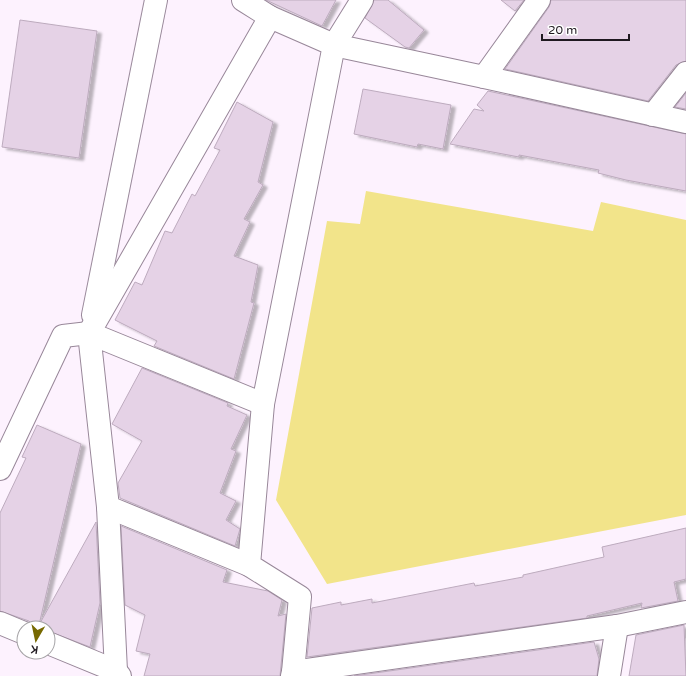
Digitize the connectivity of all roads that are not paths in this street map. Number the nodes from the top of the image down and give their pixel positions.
1 (156, 0) edge
2 (243, 0) edge
3 (362, 0) edge
4 (539, 0) edge
5 (270, 17) junction
6 (334, 45) junction
7 (686, 72) edge
8 (484, 76) junction
9 (653, 115) junction
10 (686, 122) edge
11 (89, 333) junction
12 (263, 404) junction
13 (0, 470) edge
14 (108, 507) junction
15 (248, 565) junction
16 (686, 612) edge
17 (0, 623) edge
18 (617, 626) junction
19 (16, 630) edge
20 (56, 646) edge
21 (118, 673) edge
22 (293, 674) edge
23 (609, 676) edge

1 - 11 street
2 - 5 street
3 - 6 street
4 - 8 street
5 - 6 street
5 - 11 street
6 - 8 street
6 - 12 street
7 - 9 street
8 - 9 street
9 - 10 street
11 - 12 street
11 - 13 street
11 - 14 street
12 - 15 street
14 - 15 street
14 - 21 street
15 - 22 street
16 - 18 street
17 - 19 street
18 - 22 street
18 - 23 street
20 - 21 street

